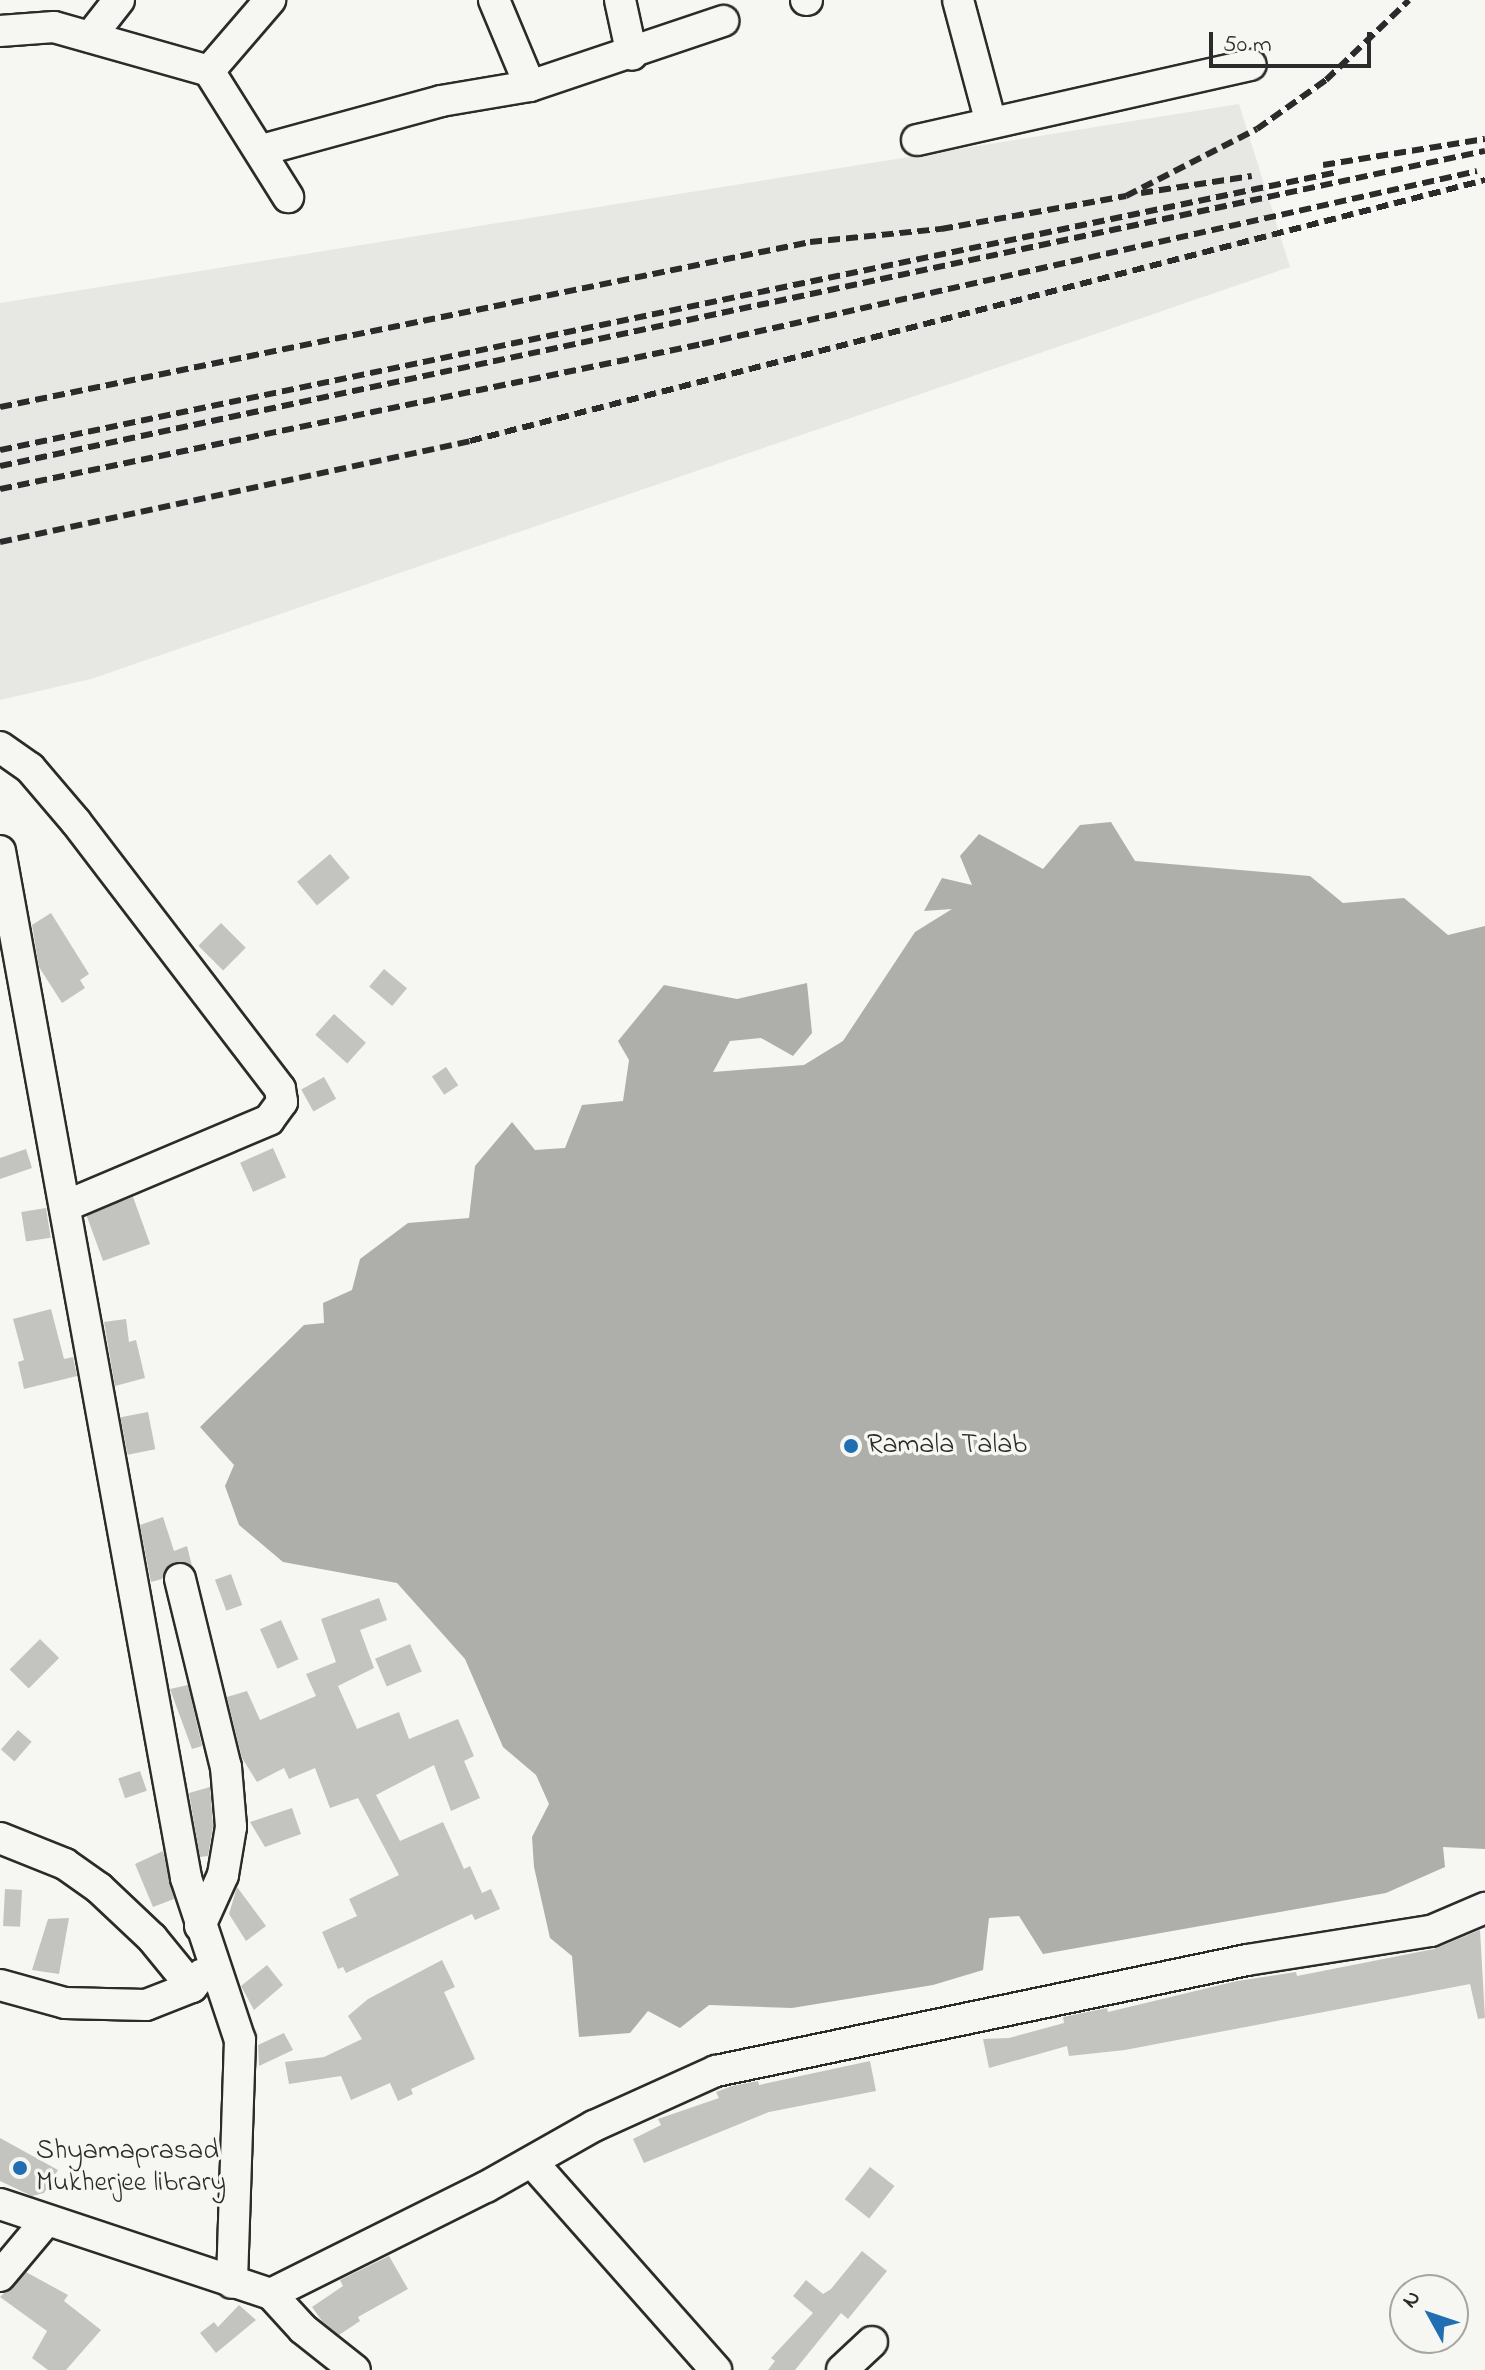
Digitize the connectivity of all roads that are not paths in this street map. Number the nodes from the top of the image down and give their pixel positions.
1 (119, 0) edge
2 (270, 0) edge
3 (494, 0) edge
4 (620, 0) edge
5 (958, 0) edge
6 (723, 21) dead end
7 (0, 31) edge
8 (90, 37) junction
9 (632, 55) junction
10 (1251, 65) dead end
11 (209, 71) junction
12 (530, 86) junction
13 (991, 123) junction
14 (917, 140) dead end
15 (262, 150) junction
16 (288, 197) dead end
17 (0, 747) edge
18 (0, 853) edge
19 (10, 963) edge
20 (65, 1206) junction
21 (180, 1579) dead end
22 (0, 1838) edge
23 (1485, 1908) edge
24 (200, 1926) junction
25 (211, 1962) junction
26 (0, 1985) edge
27 (192, 1987) junction
28 (532, 2162) junction
29 (0, 2204) edge
30 (46, 2221) junction
31 (0, 2276) edge
32 (232, 2283) junction
33 (271, 2294) junction
34 (872, 2342) dead end
35 (355, 2370) edge
36 (716, 2370) edge
37 (842, 2370) edge

1 - 8 street
2 - 11 street
3 - 12 street
4 - 9 street
5 - 13 street
6 - 9 street
7 - 8 street
8 - 11 street
9 - 12 street
10 - 13 street
11 - 15 street
12 - 15 street
13 - 14 street
15 - 16 street
17 - 20 street
18 - 19 street
19 - 20 street
20 - 24 street
21 - 24 street
22 - 27 street
23 - 28 street
24 - 25 street
25 - 27 street
25 - 32 street
26 - 27 street
28 - 33 street
28 - 36 street
29 - 30 street
30 - 31 street
30 - 32 street
32 - 33 street
33 - 35 street
34 - 37 street

